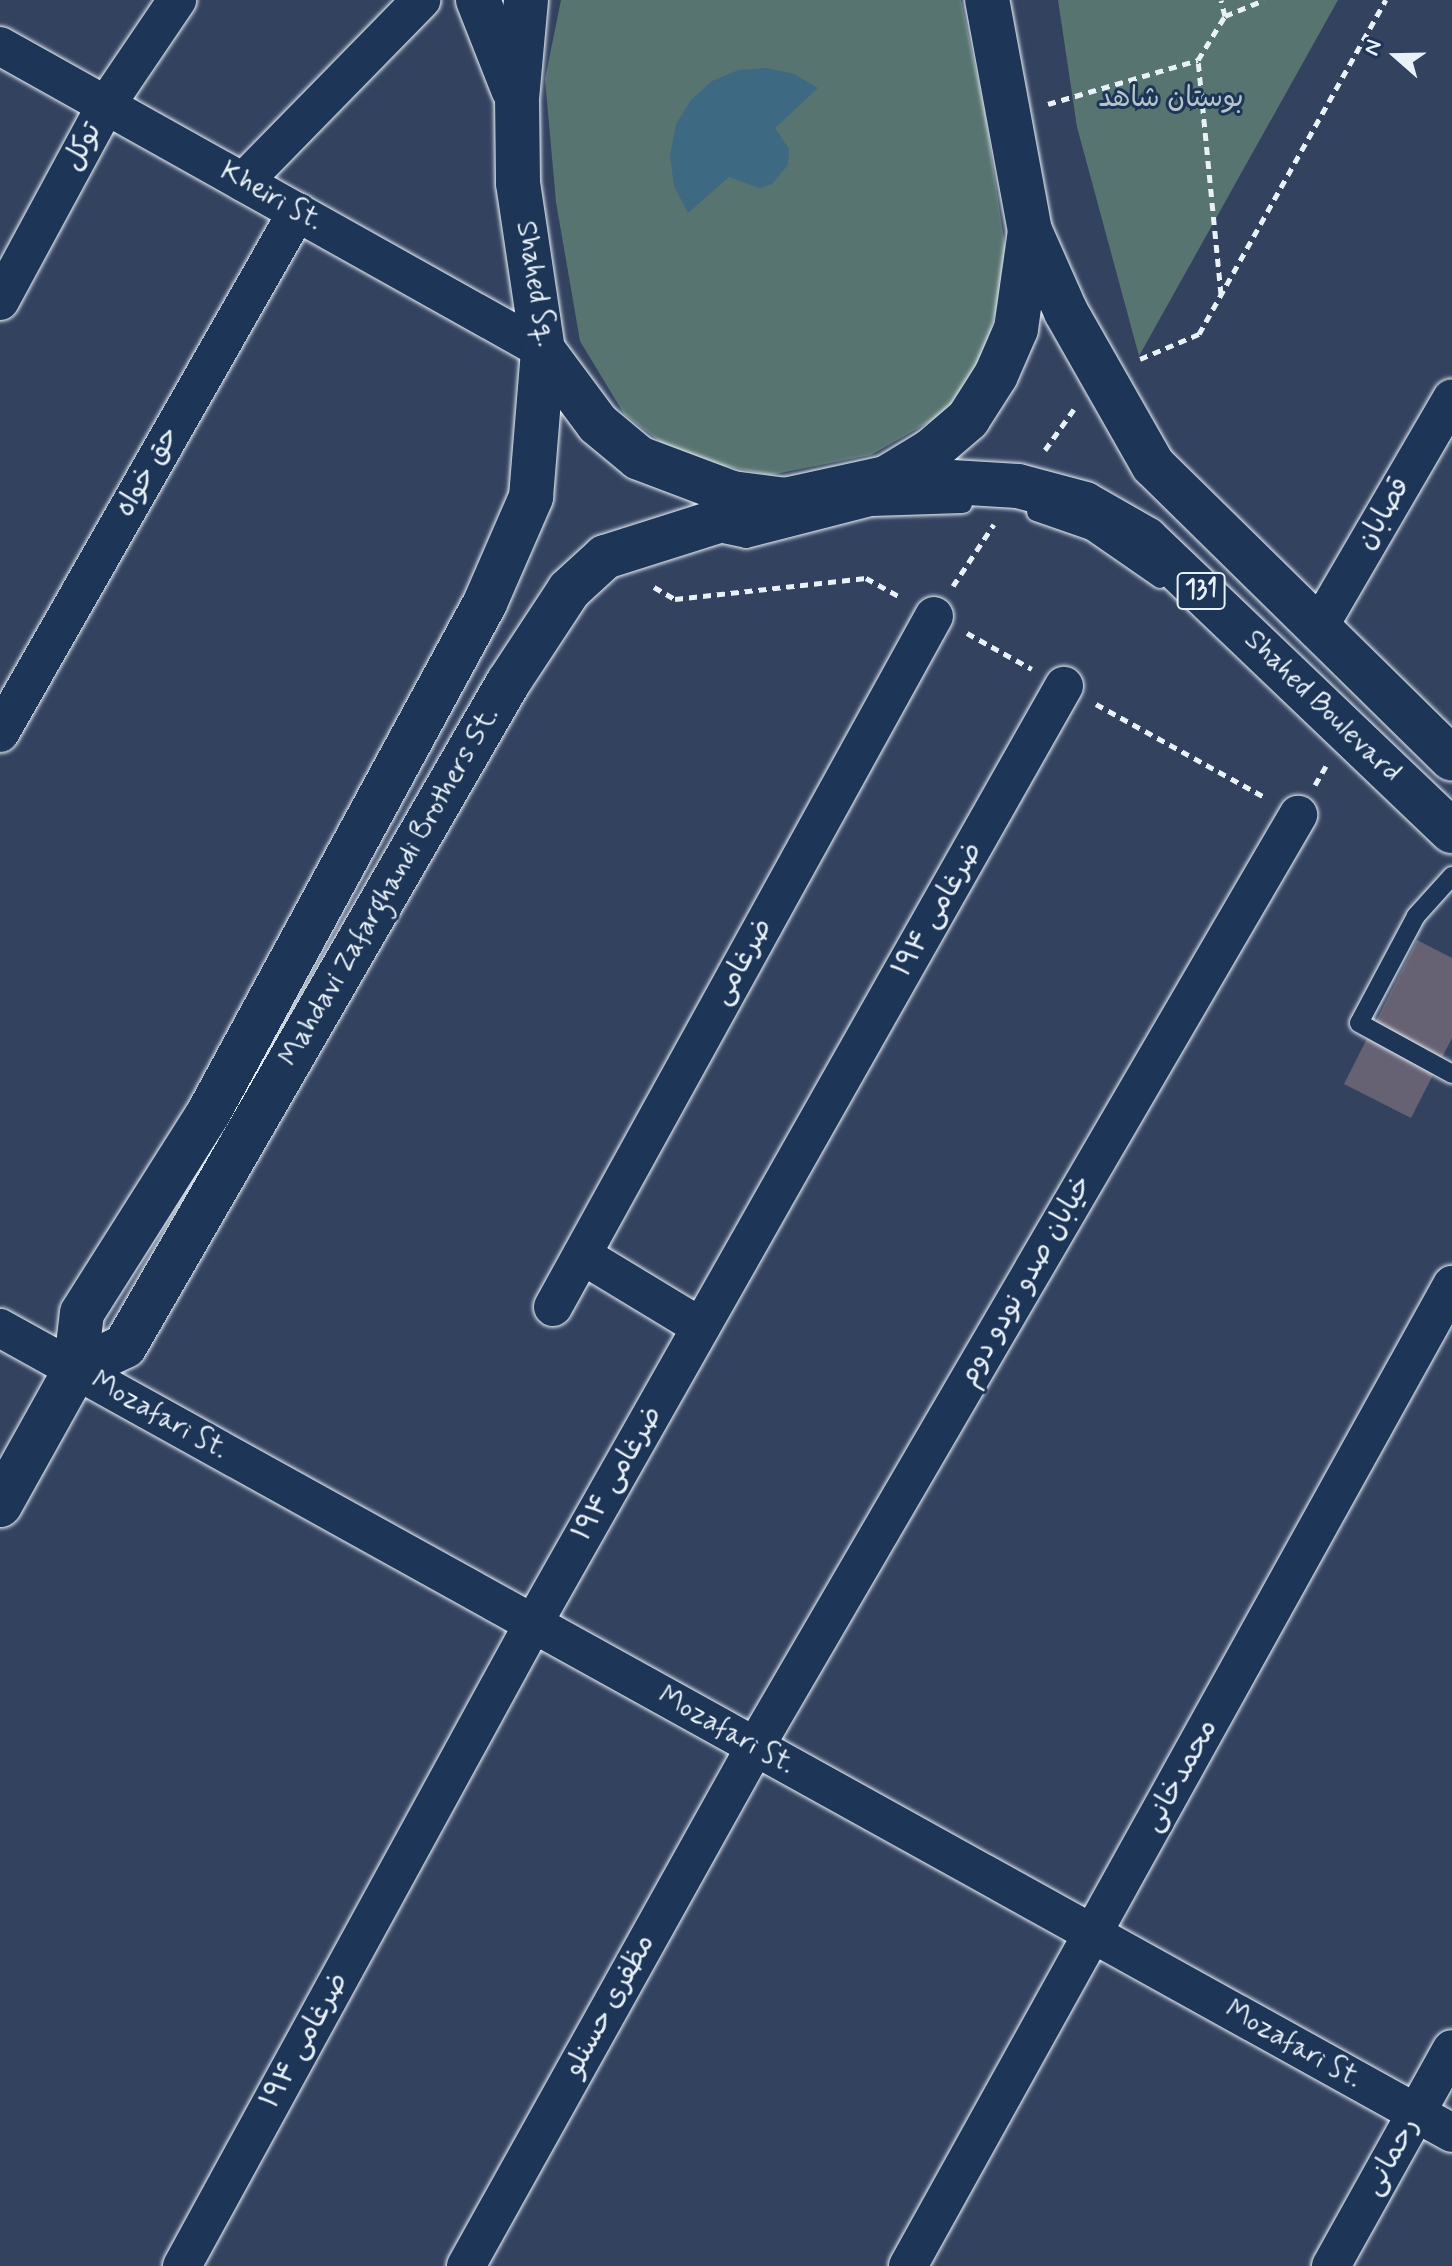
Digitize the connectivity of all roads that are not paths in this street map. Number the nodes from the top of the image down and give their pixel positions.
1 (177, 0) edge
2 (421, 0) edge
3 (478, 0) edge
4 (526, 0) edge
5 (987, 0) edge
6 (0, 46) edge
7 (517, 98) junction
8 (106, 105) junction
9 (243, 182) junction
10 (297, 212) junction
11 (1030, 231) junction
12 (0, 301) edge
13 (543, 350) junction
14 (1452, 398) edge
15 (886, 478) junction
16 (1005, 499) junction
17 (785, 500) junction
18 (692, 526) junction
19 (934, 616) road end
20 (1317, 630) junction
21 (1064, 686) dead end
22 (0, 733) edge
23 (1452, 759) edge
24 (1298, 815) road end
25 (1452, 831) edge
26 (1452, 854) edge
27 (1452, 876) edge
28 (1452, 1074) edge
29 (582, 1255) junction
30 (1452, 1285) edge
31 (553, 1307) dead end
32 (701, 1327) junction
33 (0, 1328) edge
34 (75, 1370) junction
35 (0, 1505) edge
36 (533, 1624) junction
37 (755, 1747) junction
38 (1094, 1935) junction
39 (1452, 2049) edge
40 (1416, 2113) junction
41 (1452, 2133) edge
42 (182, 2266) edge
43 (466, 2266) edge
44 (908, 2266) edge
45 (1331, 2266) edge

1 - 8 street, توکل
2 - 9 street
3 - 7 main road
4 - 7 main road, Shahed Sq.
5 - 11 main road, Shahed Sq.
6 - 8 street, Kheiri St.
7 - 13 main road, Shahed Sq.
8 - 9 street, Kheiri St.
8 - 12 street, توکل
9 - 10 street, Kheiri St.
10 - 13 street, Kheiri St.
10 - 22 street, حق خواه
11 - 15 main road, Shahed Sq.
11 - 20 main road, Shahed Boulevard / 131
13 - 17 main road, Shahed Sq.
13 - 34 main road, Mahdavi Zafarghandi Brothers St.
14 - 20 street, قصابان
15 - 16 main road, Shahed Boulevard / 131
15 - 17 main road, Shahed Sq.
16 - 18 lane
16 - 25 main road, Shahed Boulevard / 131
16 - 26 lane
17 - 18 main road, Mahdavi Zafarghandi Brothers St.
18 - 34 main road, Mahdavi Zafarghandi Brothers St.
19 - 29 street, ضرغامی
20 - 23 main road, Shahed Boulevard / 131
21 - 32 street, ضرغامی ۱۹۴
24 - 37 street, خیابان صدو نودو دوم
27 - 28 lane
29 - 31 street, ضرغامی
29 - 32 street
30 - 38 street, محمدخانی
32 - 36 street, ضرغامی ۱۹۴
33 - 34 street, Mozafari St.
34 - 35 main road, Mahdavi Zafarghandi Brothers St.
34 - 36 street, Mozafari St.
36 - 37 street, Mozafari St.
36 - 42 street, ضرغامی ۱۹۴
37 - 38 street, Mozafari St.
37 - 43 street, مظفری حسنلو
38 - 40 street, Mozafari St.
38 - 44 street, محمدخانی
39 - 40 street, رحمانی
40 - 41 street, Mozafari St.
40 - 45 street, رحمانی

